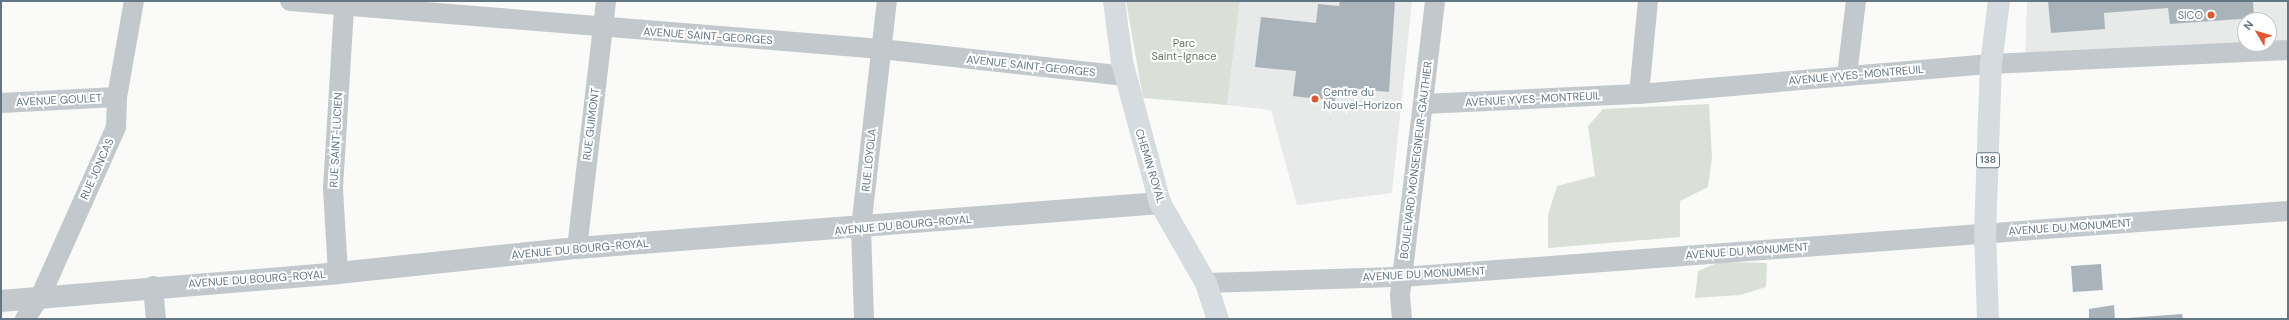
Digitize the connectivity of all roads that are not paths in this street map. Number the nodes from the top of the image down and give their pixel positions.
1 (290, 1) edge
2 (606, 1) edge
3 (887, 1) edge
4 (1114, 1) edge
5 (1435, 1) edge
6 (1648, 1) edge
7 (1856, 1) edge
8 (1999, 1) edge
9 (133, 3) edge
10 (344, 7) junction
11 (603, 28) junction
12 (881, 50) junction
13 (2288, 50) edge
14 (1991, 64) junction
15 (1847, 75) junction
16 (1126, 76) junction
17 (1639, 94) junction
18 (117, 97) junction
19 (1, 103) edge
20 (1424, 104) junction
21 (1160, 203) junction
22 (2288, 210) edge
23 (861, 228) junction
24 (1985, 234) junction
25 (577, 248) junction
26 (338, 273) junction
27 (1402, 277) junction
28 (1206, 283) junction
29 (153, 286) junction
30 (41, 295) junction
31 (1, 301) edge
32 (25, 319) edge
33 (156, 319) edge
34 (864, 319) edge
35 (1218, 319) edge
36 (1402, 319) edge
37 (1988, 319) edge

1 - 10 street, AVENUE SAINT-GEORGES
2 - 11 street, RUE GUIMONT
3 - 12 street, RUE LOYOLA
4 - 16 main road, CHEMIN ROYAL
5 - 20 street, BOULEVARD MONSEIGNEUR-GAUTHIER
6 - 17 street
7 - 15 street
8 - 14 main road, 138
9 - 18 street, RUE JONCAS
10 - 11 street, AVENUE SAINT-GEORGES
10 - 26 street, RUE SAINT-LUCIEN
11 - 12 street, AVENUE SAINT-GEORGES
11 - 25 street, RUE GUIMONT
12 - 16 street, AVENUE SAINT-GEORGES
12 - 23 street, RUE LOYOLA
13 - 14 street, AVENUE YVES-MONTREUIL
14 - 15 street, AVENUE YVES-MONTREUIL
14 - 24 main road, 138
15 - 17 street, AVENUE YVES-MONTREUIL
16 - 21 main road, CHEMIN ROYAL
17 - 20 street, AVENUE YVES-MONTREUIL
18 - 19 street, AVENUE GOULET
18 - 30 street, RUE JONCAS
20 - 27 street, BOULEVARD MONSEIGNEUR-GAUTHIER
21 - 23 street, AVENUE DU BOURG-ROYAL
21 - 28 main road, CHEMIN ROYAL
22 - 24 street, AVENUE DU MONUMENT
23 - 25 street, AVENUE DU BOURG-ROYAL
23 - 34 street, RUE LOYOLA
24 - 27 street, AVENUE DU MONUMENT
24 - 37 main road, 138
25 - 26 street, AVENUE DU BOURG-ROYAL
26 - 29 street, AVENUE DU BOURG-ROYAL
27 - 28 street, AVENUE DU MONUMENT
27 - 36 street, BOULEVARD MONSEIGNEUR-GAUTHIER
28 - 35 main road, CHEMIN ROYAL
29 - 30 street, AVENUE DU BOURG-ROYAL
29 - 33 street
30 - 31 street, AVENUE DU BOURG-ROYAL
30 - 32 street, RUE JONCAS

